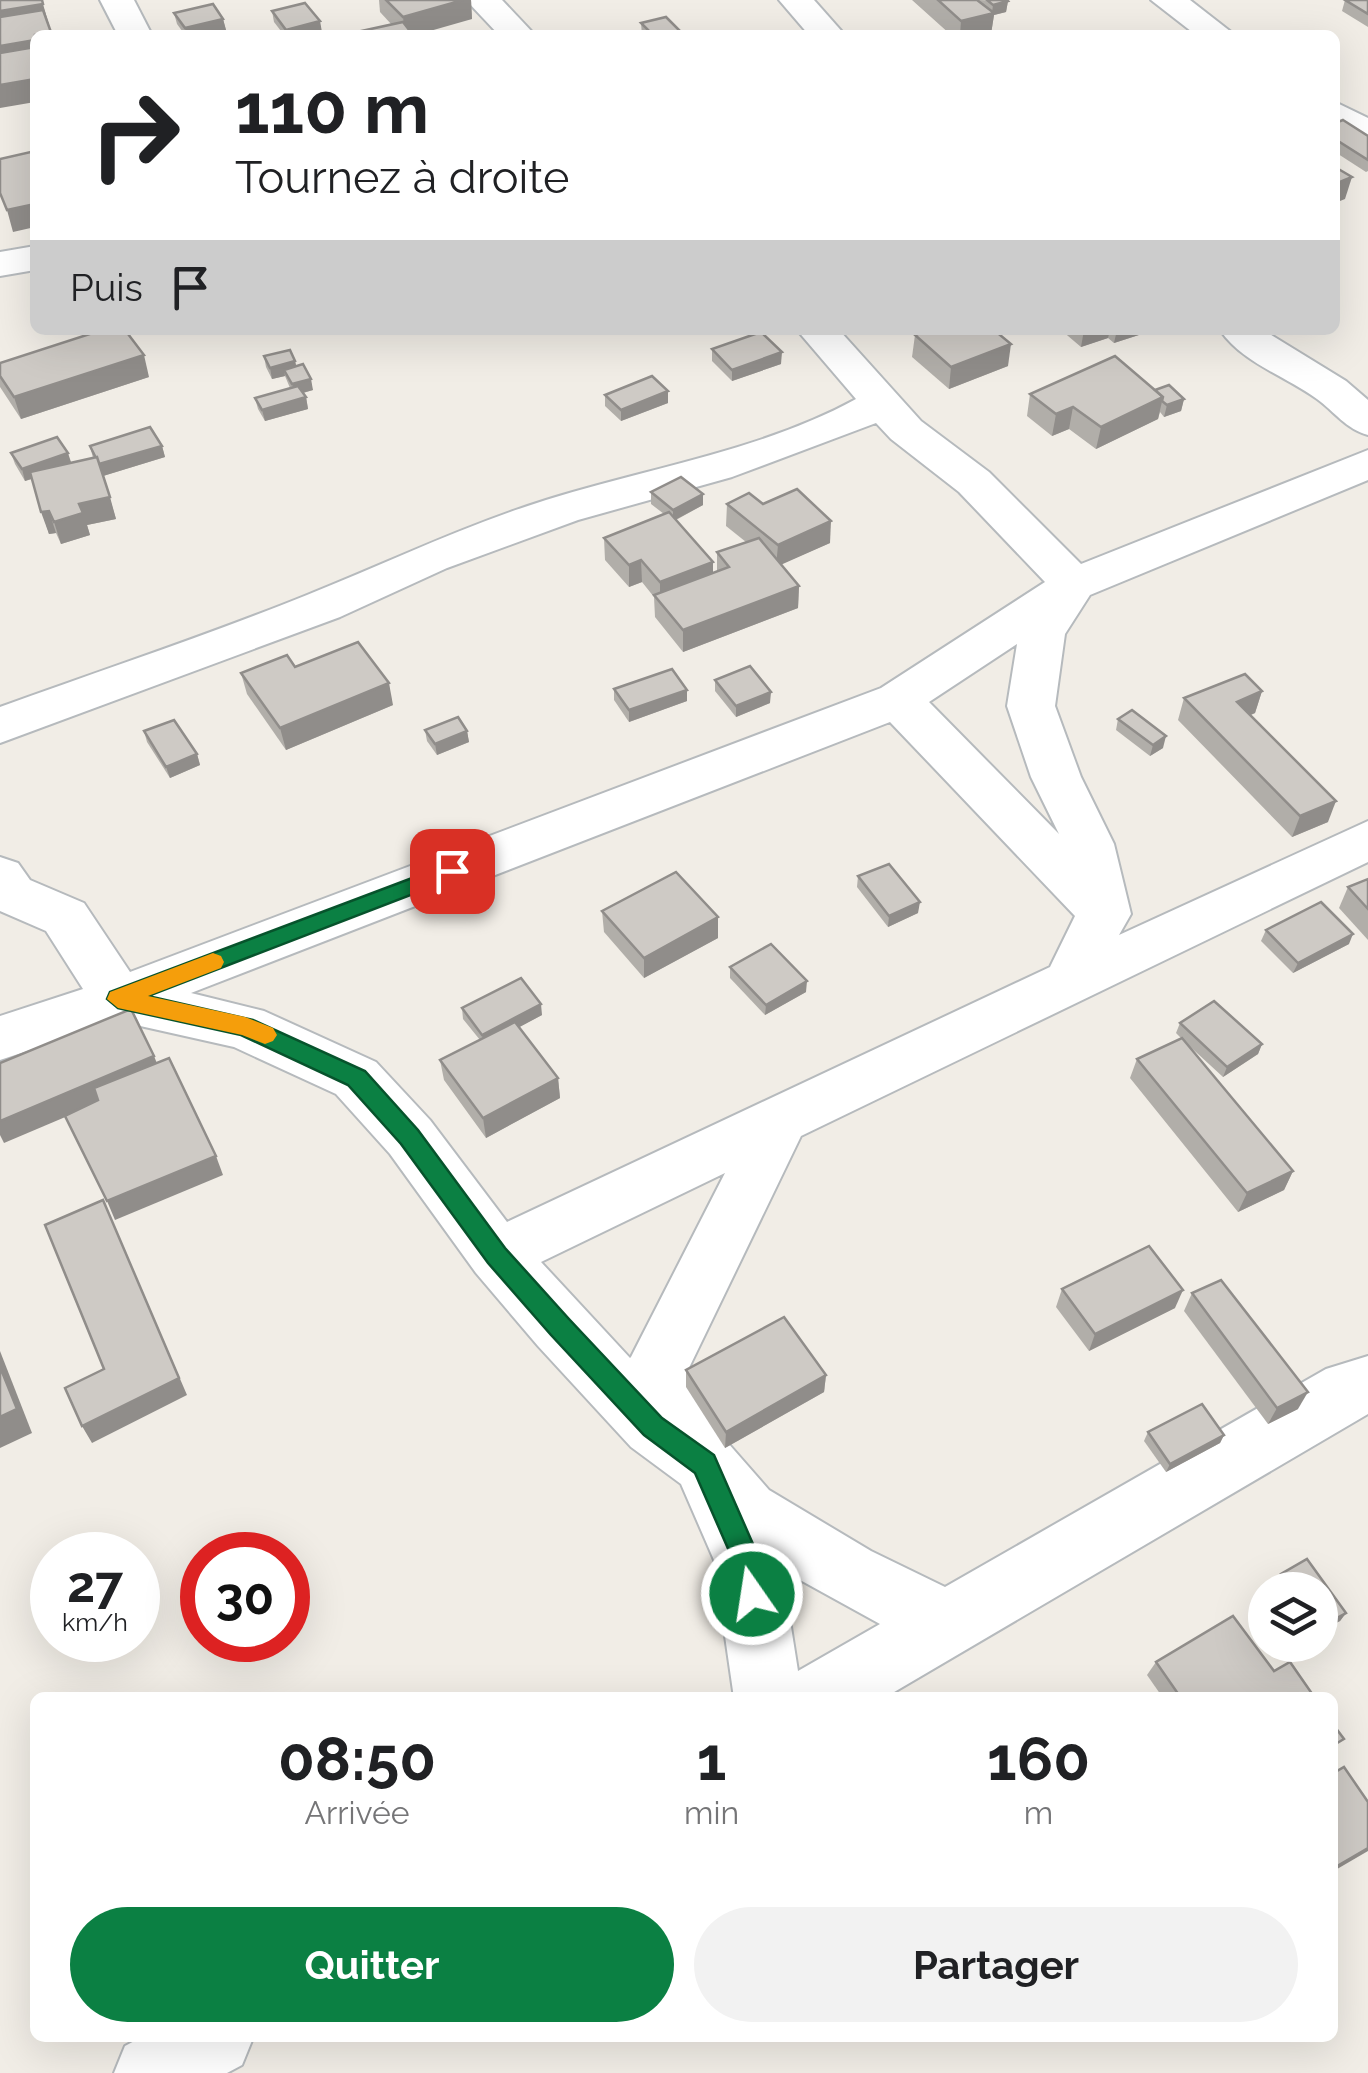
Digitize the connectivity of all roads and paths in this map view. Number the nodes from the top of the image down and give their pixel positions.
1 (117, 0) edge
2 (483, 0) edge
3 (796, 0) edge
4 (1168, 0) edge
5 (132, 30) edge
6 (513, 30) edge
7 (823, 30) edge
8 (1211, 30) edge
9 (1340, 116) edge
10 (1368, 134) edge
11 (30, 259) edge
12 (0, 264) edge
13 (822, 335) edge
14 (1245, 335) edge
15 (882, 402) junction
16 (1368, 422) edge
17 (1368, 464) edge
18 (1074, 584) junction
19 (898, 700) junction
20 (0, 726) edge
21 (1368, 840) edge
22 (0, 877) edge
23 (1120, 931) junction
24 (118, 999) junction
25 (0, 1038) edge
26 (781, 1120) junction
27 (496, 1255) junction
28 (1368, 1385) edge
29 (704, 1464) junction
30 (947, 1623) junction
31 (767, 1692) edge
32 (828, 1692) edge
33 (208, 2042) edge
34 (152, 2073) edge

1 - 5 street
2 - 6 street
3 - 7 street
4 - 8 street
9 - 10 street
11 - 12 street
13 - 15 street
14 - 16 street
15 - 18 street
15 - 20 street
17 - 18 street
18 - 19 street
18 - 23 street
19 - 23 street
19 - 24 street
21 - 23 street
22 - 24 street
23 - 26 street
24 - 25 street
24 - 27 street
26 - 27 street
26 - 29 street
27 - 29 street
28 - 30 street
29 - 30 street
29 - 31 street
30 - 32 street
33 - 34 street

